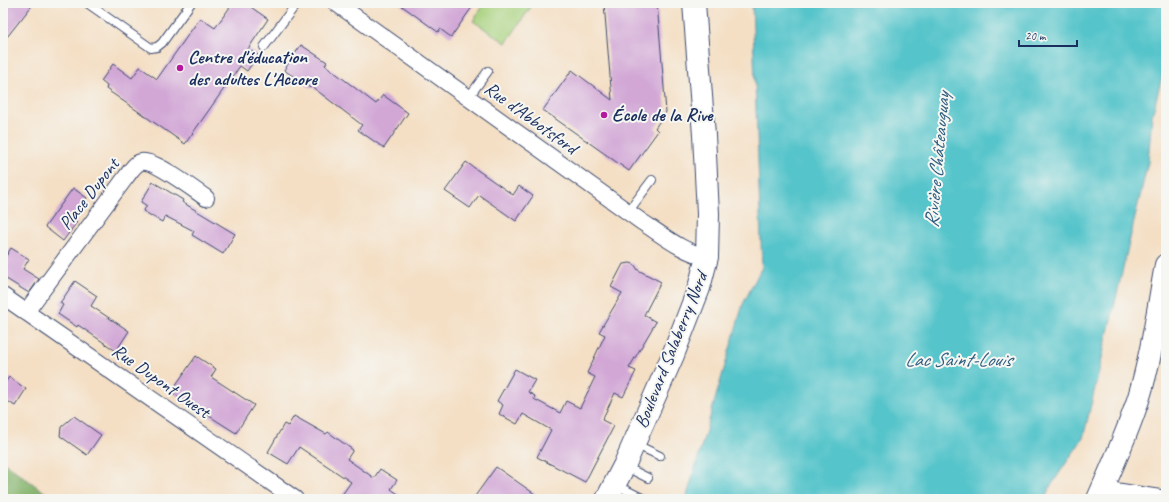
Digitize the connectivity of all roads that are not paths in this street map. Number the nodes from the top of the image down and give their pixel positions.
1 (87, 3) edge
2 (191, 3) edge
3 (297, 3) edge
4 (336, 3) edge
5 (694, 3) edge
6 (264, 47) dead end
7 (488, 71) dead end
8 (468, 98) junction
9 (652, 180) dead end
10 (206, 198) dead end
11 (628, 212) junction
12 (707, 257) junction
13 (1166, 265) edge
14 (3, 296) edge
15 (26, 312) junction
16 (634, 444) junction
17 (660, 456) dead end
18 (648, 478) dead end
19 (615, 483) edge
20 (1101, 493) edge
21 (1139, 497) edge
22 (295, 499) edge
23 (644, 499) edge
24 (1166, 499) edge

1 - 2 lane
3 - 6 lane
4 - 8 street, Rue d'Abbotsford
5 - 12 street, Boulevard Salaberry Nord
7 - 8 lane
8 - 11 street, Rue d'Abbotsford
9 - 11 lane
10 - 15 street, Place Dupont
11 - 12 street, Rue d'Abbotsford
12 - 16 street, Boulevard Salaberry Nord
13 - 20 street
14 - 15 street, Rue Dupont Ouest
15 - 22 street, Rue Dupont Ouest
16 - 17 lane
16 - 19 street, Boulevard Salaberry Nord
18 - 19 lane
19 - 23 lane
20 - 21 street
21 - 24 street

